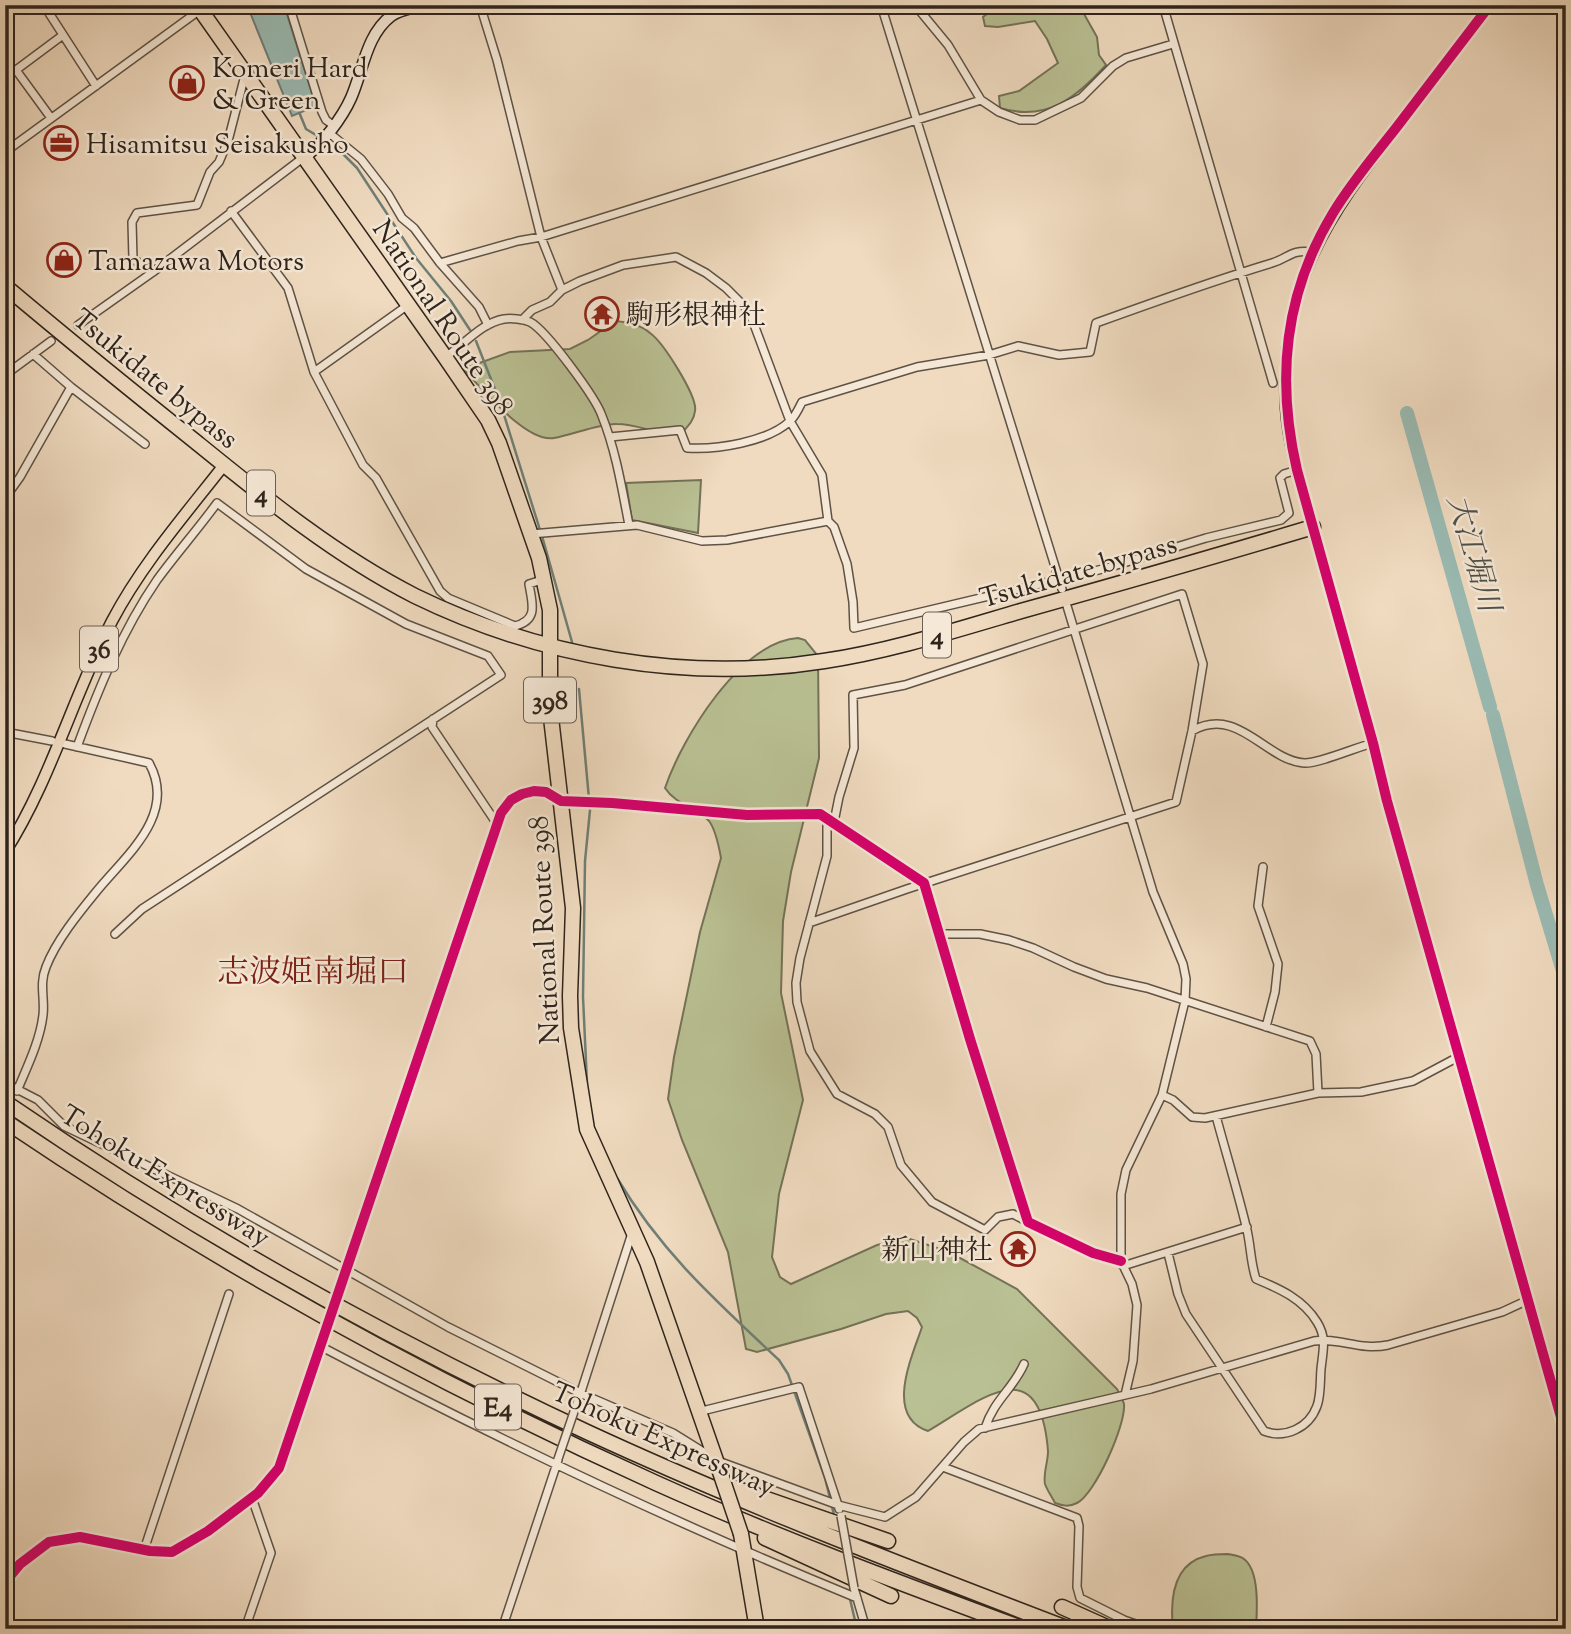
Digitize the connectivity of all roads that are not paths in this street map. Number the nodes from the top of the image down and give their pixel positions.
1 (289, 5) edge
2 (422, 5) edge
3 (480, 5) edge
4 (881, 5) edge
5 (915, 5) edge
6 (1163, 5) edge
7 (1490, 5) edge
8 (199, 8) edge
9 (48, 13) dead end
10 (63, 35) junction
11 (1173, 44) junction
12 (245, 74) junction
13 (96, 86) junction
14 (981, 100) junction
15 (51, 118) junction
16 (917, 121) junction
17 (329, 131) junction
18 (5, 152) edge
19 (304, 157) junction
20 (231, 211) junction
21 (541, 236) junction
22 (1312, 252) junction
23 (440, 263) junction
24 (153, 272) junction
25 (1242, 272) junction
26 (5, 286) edge
27 (562, 290) junction
28 (408, 305) junction
29 (522, 320) junction
30 (78, 325) dead end
31 (488, 326) junction
32 (51, 341) dead end
33 (33, 354) junction
34 (989, 355) junction
35 (445, 357) junction
36 (314, 372) junction
37 (5, 375) edge
38 (1273, 383) dead end
39 (71, 387) junction
40 (790, 421) junction
41 (610, 437) junction
42 (145, 444) dead end
43 (224, 465) junction
44 (1297, 470) junction
45 (5, 498) edge
46 (828, 520) junction
47 (629, 525) junction
48 (1313, 527) junction
49 (535, 533) junction
50 (1058, 578) junction
51 (545, 579) junction
52 (1062, 589) dead end
53 (1067, 607) dead end
54 (1074, 629) junction
55 (550, 646) junction
56 (433, 719) junction
57 (1192, 731) junction
58 (5, 732) edge
59 (52, 741) dead end
60 (1373, 743) junction
61 (65, 744) dead end
62 (77, 747) junction
63 (561, 801) junction
64 (1131, 816) junction
65 (831, 820) junction
66 (497, 824) junction
67 (5, 852) edge
68 (1263, 867) dead end
69 (924, 883) junction
70 (809, 923) junction
71 (938, 933) junction
72 (115, 934) dead end
73 (1185, 1001) junction
74 (1266, 1027) junction
75 (1460, 1056) junction
76 (5, 1083) edge
77 (17, 1091) junction
78 (1318, 1093) junction
79 (27, 1095) junction
80 (1162, 1095) junction
81 (13, 1102) edge
82 (1216, 1116) junction
83 (5, 1121) edge
84 (1028, 1223) junction
85 (1247, 1227) junction
86 (632, 1233) junction
87 (1167, 1253) junction
88 (1122, 1264) junction
89 (345, 1272) junction
90 (229, 1294) dead end
91 (1528, 1300) junction
92 (1325, 1339) junction
93 (321, 1343) junction
94 (1024, 1364) dead end
95 (1223, 1369) junction
96 (1125, 1395) junction
97 (579, 1397) junction
98 (698, 1412) junction
99 (985, 1428) junction
100 (1566, 1435) edge
101 (645, 1458) junction
102 (558, 1461) junction
103 (719, 1465) junction
104 (943, 1467) junction
105 (657, 1483) junction
106 (251, 1498) junction
107 (836, 1505) junction
108 (888, 1541) dead end
109 (145, 1550) junction
110 (745, 1550) junction
111 (5, 1582) edge
112 (891, 1597) dead end
113 (858, 1598) junction
114 (1062, 1607) dead end
115 (246, 1629) edge
116 (502, 1629) edge
117 (757, 1629) edge
118 (866, 1629) edge
119 (1024, 1629) edge
120 (1069, 1629) edge
121 (1111, 1629) edge
122 (1150, 1629) edge

1 - 17 street
2 - 17 street
3 - 21 street
4 - 16 street
5 - 14 street
6 - 11 street
7 - 22 street
8 - 12 highway, National Route 398 / 398
8 - 13 street
9 - 10 street
10 - 13 street
10 - 15 street
11 - 14 street
11 - 25 street
12 - 19 highway, National Route 398 / 398
12 - 24 street
13 - 15 street
14 - 16 street
15 - 18 street
16 - 21 street
16 - 34 street
17 - 19 street
17 - 23 street
19 - 20 street
19 - 28 highway, National Route 398 / 398
20 - 24 street
20 - 36 street
21 - 23 street
21 - 27 street
22 - 25 street
22 - 44 street
23 - 31 street
24 - 30 street
25 - 34 street
25 - 38 street
26 - 43 highway, Tsukidate bypass / 4
27 - 29 street
27 - 40 street
28 - 35 highway, National Route 398 / 398
28 - 36 street
29 - 31 street
29 - 41 street
31 - 35 street
32 - 33 street
33 - 37 street
33 - 39 street
34 - 40 street
34 - 50 street
35 - 49 highway, National Route 398 / 398
36 - 51 street
39 - 42 street
39 - 45 street
40 - 41 street
40 - 46 street
41 - 47 street
43 - 55 highway, Tsukidate bypass / 4
43 - 67 main road, 36
44 - 48 street
44 - 50 street
46 - 47 street
46 - 50 street
47 - 49 street
48 - 55 highway, Tsukidate bypass / 4
48 - 60 street
49 - 51 highway, National Route 398 / 398
50 - 52 street
51 - 55 highway, National Route 398 / 398
53 - 54 street
54 - 57 street
54 - 64 street
54 - 65 street
55 - 63 highway, National Route 398 / 398
56 - 62 street
56 - 66 street
56 - 72 street
57 - 60 street
57 - 64 street
58 - 59 street
60 - 75 street
61 - 62 street
62 - 77 street
63 - 65 street
63 - 66 street
63 - 86 highway, National Route 398 / 398
64 - 69 street
64 - 73 street
65 - 69 street
65 - 70 street
66 - 89 street
68 - 74 street
69 - 70 street
69 - 71 street
70 - 84 street
71 - 73 street
71 - 84 street
73 - 74 street
73 - 80 street
74 - 78 street
75 - 78 street
75 - 91 street
76 - 77 street
77 - 79 street
78 - 82 street
79 - 81 street
79 - 89 street
80 - 82 street
80 - 88 street
81 - 101 highway, Tohoku Expressway / E4
82 - 85 street
83 - 105 highway, Tohoku Expressway / E4
84 - 88 street
85 - 87 street
85 - 92 street
86 - 97 street
86 - 98 highway, National Route 398 / 398
87 - 88 street
87 - 95 street
88 - 96 street
89 - 93 street, bridge
89 - 97 street
90 - 109 street
91 - 92 street
91 - 100 street
92 - 95 street
92 - 95 street
93 - 102 street
93 - 106 street
94 - 99 street
95 - 96 street
96 - 99 street
97 - 102 street, bridge
97 - 103 street
98 - 103 highway, National Route 398 / 398
98 - 107 street
99 - 104 street
101 - 108 highway
101 - 120 highway, Tohoku Expressway / E4
102 - 110 street
102 - 116 street
103 - 107 street
103 - 110 highway, National Route 398 / 398, bridge
104 - 107 street
104 - 122 street
105 - 112 highway
105 - 119 highway, Tohoku Expressway / E4
106 - 109 street
106 - 115 street
107 - 113 street, bridge
109 - 111 street
110 - 113 street
110 - 117 highway, National Route 398 / 398
113 - 118 street
114 - 121 highway

